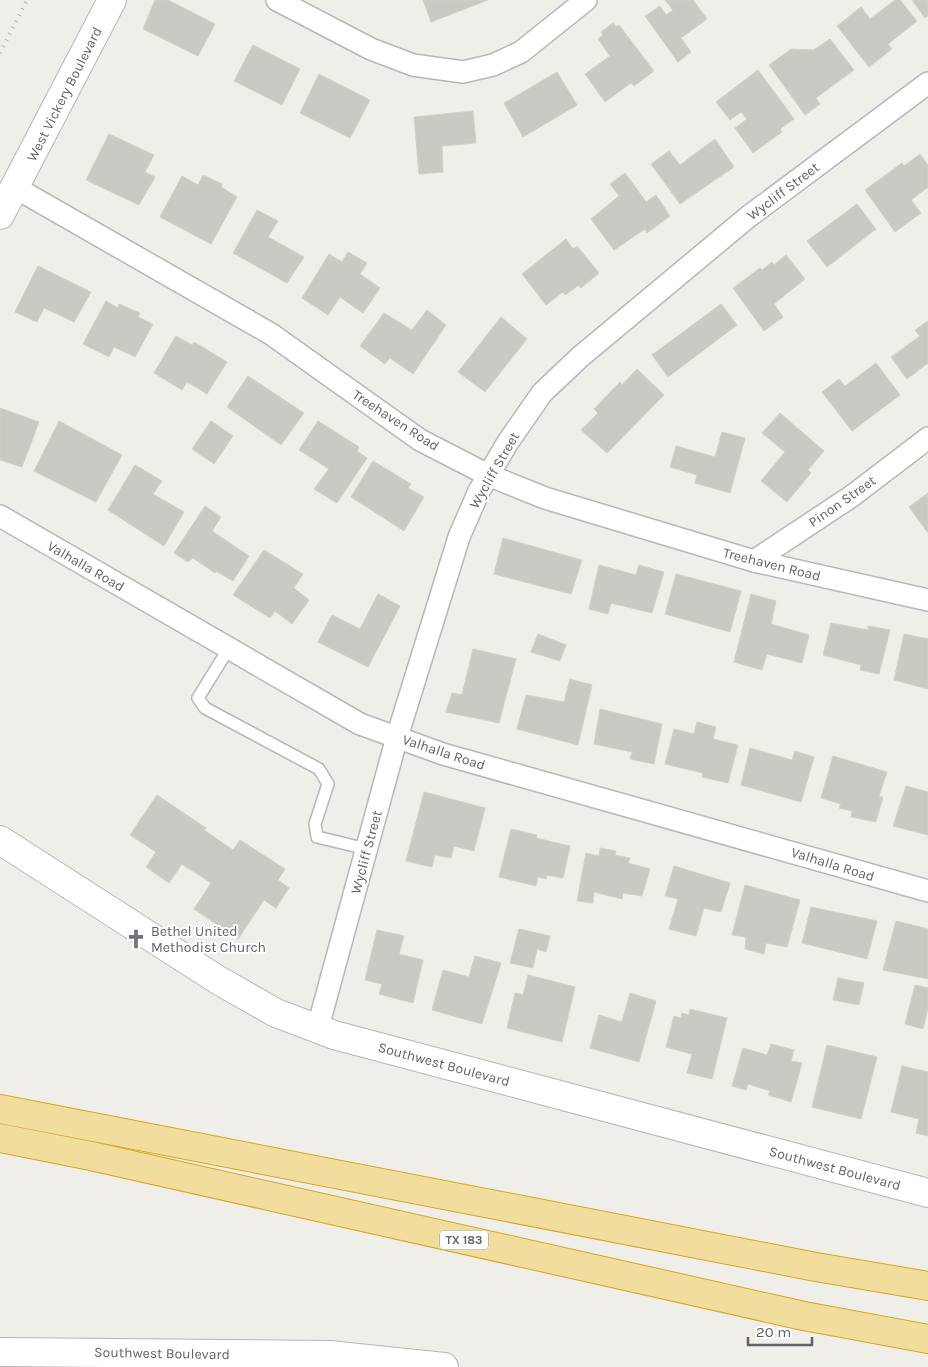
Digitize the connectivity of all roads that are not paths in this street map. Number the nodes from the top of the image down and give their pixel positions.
1 (112, 0) edge
2 (277, 0) edge
3 (586, 0) edge
4 (306, 7) edge
5 (928, 83) edge
6 (16, 188) junction
7 (0, 215) edge
8 (0, 225) edge
9 (928, 438) edge
10 (488, 475) junction
11 (0, 516) edge
12 (754, 561) junction
13 (928, 600) edge
14 (229, 648) junction
15 (398, 738) junction
16 (0, 840) edge
17 (366, 850) junction
18 (928, 891) edge
19 (318, 1028) junction
20 (0, 1109) edge
21 (0, 1138) edge
22 (928, 1193) edge
23 (928, 1286) edge
24 (928, 1339) edge
25 (0, 1352) edge
26 (444, 1367) edge

1 - 6 main road, West Vickery Boulevard
2 - 4 street
3 - 4 street
5 - 10 street, Wycliff Street
6 - 7 main road, West Vickery Boulevard
6 - 8 main road, West Vickery Boulevard
6 - 10 street, Treehaven Road
9 - 12 street, Pinon Street
10 - 12 street, Treehaven Road
10 - 15 street, Wycliff Street
11 - 14 street, Valhalla Road
12 - 13 street, Treehaven Road
14 - 15 street, Valhalla Road
14 - 17 lane
15 - 17 street, Wycliff Street
15 - 18 street, Valhalla Road
16 - 19 main road, Southwest Boulevard
17 - 19 street, Wycliff Street
19 - 22 main road, Southwest Boulevard
20 - 23 highway
21 - 24 highway, TX 183
25 - 26 main road, Southwest Boulevard

